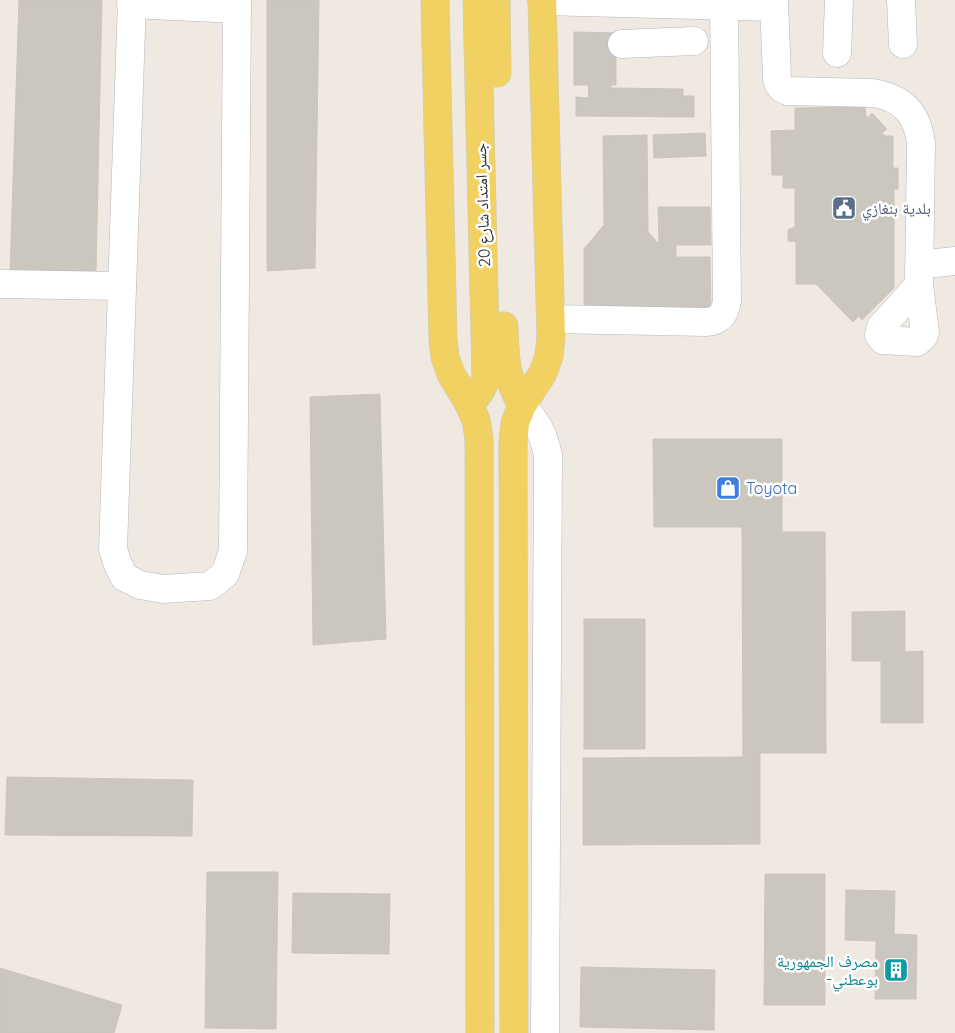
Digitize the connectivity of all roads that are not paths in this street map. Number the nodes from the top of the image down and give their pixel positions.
1 (435, 0) edge
2 (477, 0) edge
3 (496, 0) edge
4 (839, 0) edge
5 (901, 0) edge
6 (542, 1) edge
7 (132, 2) edge
8 (613, 2) edge
9 (724, 3) edge
10 (237, 4) edge
11 (648, 4) junction
12 (774, 4) edge
13 (694, 41) dead end
14 (649, 43) junction
15 (622, 44) dead end
16 (903, 44) dead end
17 (487, 53) junction
18 (837, 53) dead end
19 (955, 261) edge
20 (0, 284) edge
21 (122, 286) junction
22 (550, 319) junction
23 (469, 404) junction
24 (522, 405) junction
25 (480, 791) junction
26 (514, 793) junction
27 (480, 1033) edge
28 (514, 1033) edge
29 (545, 1033) edge

1 - 23 main road
2 - 17 main road, جسر امتداد شارع 20
3 - 17 main road, جسر امتداد شارع 20
4 - 18 lane
5 - 16 lane
6 - 8 lane
6 - 22 main road
7 - 10 lane
7 - 21 lane
8 - 11 lane
9 - 11 lane
9 - 12 lane
9 - 22 lane
10 - 21 lane
11 - 14 lane
12 - 19 lane
13 - 14 lane
14 - 15 lane
17 - 23 main road, جسر امتداد شارع 20
17 - 24 main road, جسر امتداد شارع 20
20 - 21 lane
22 - 24 main road
23 - 25 main road
24 - 26 main road
24 - 29 lane
25 - 26 main road
25 - 27 main road
26 - 28 main road

